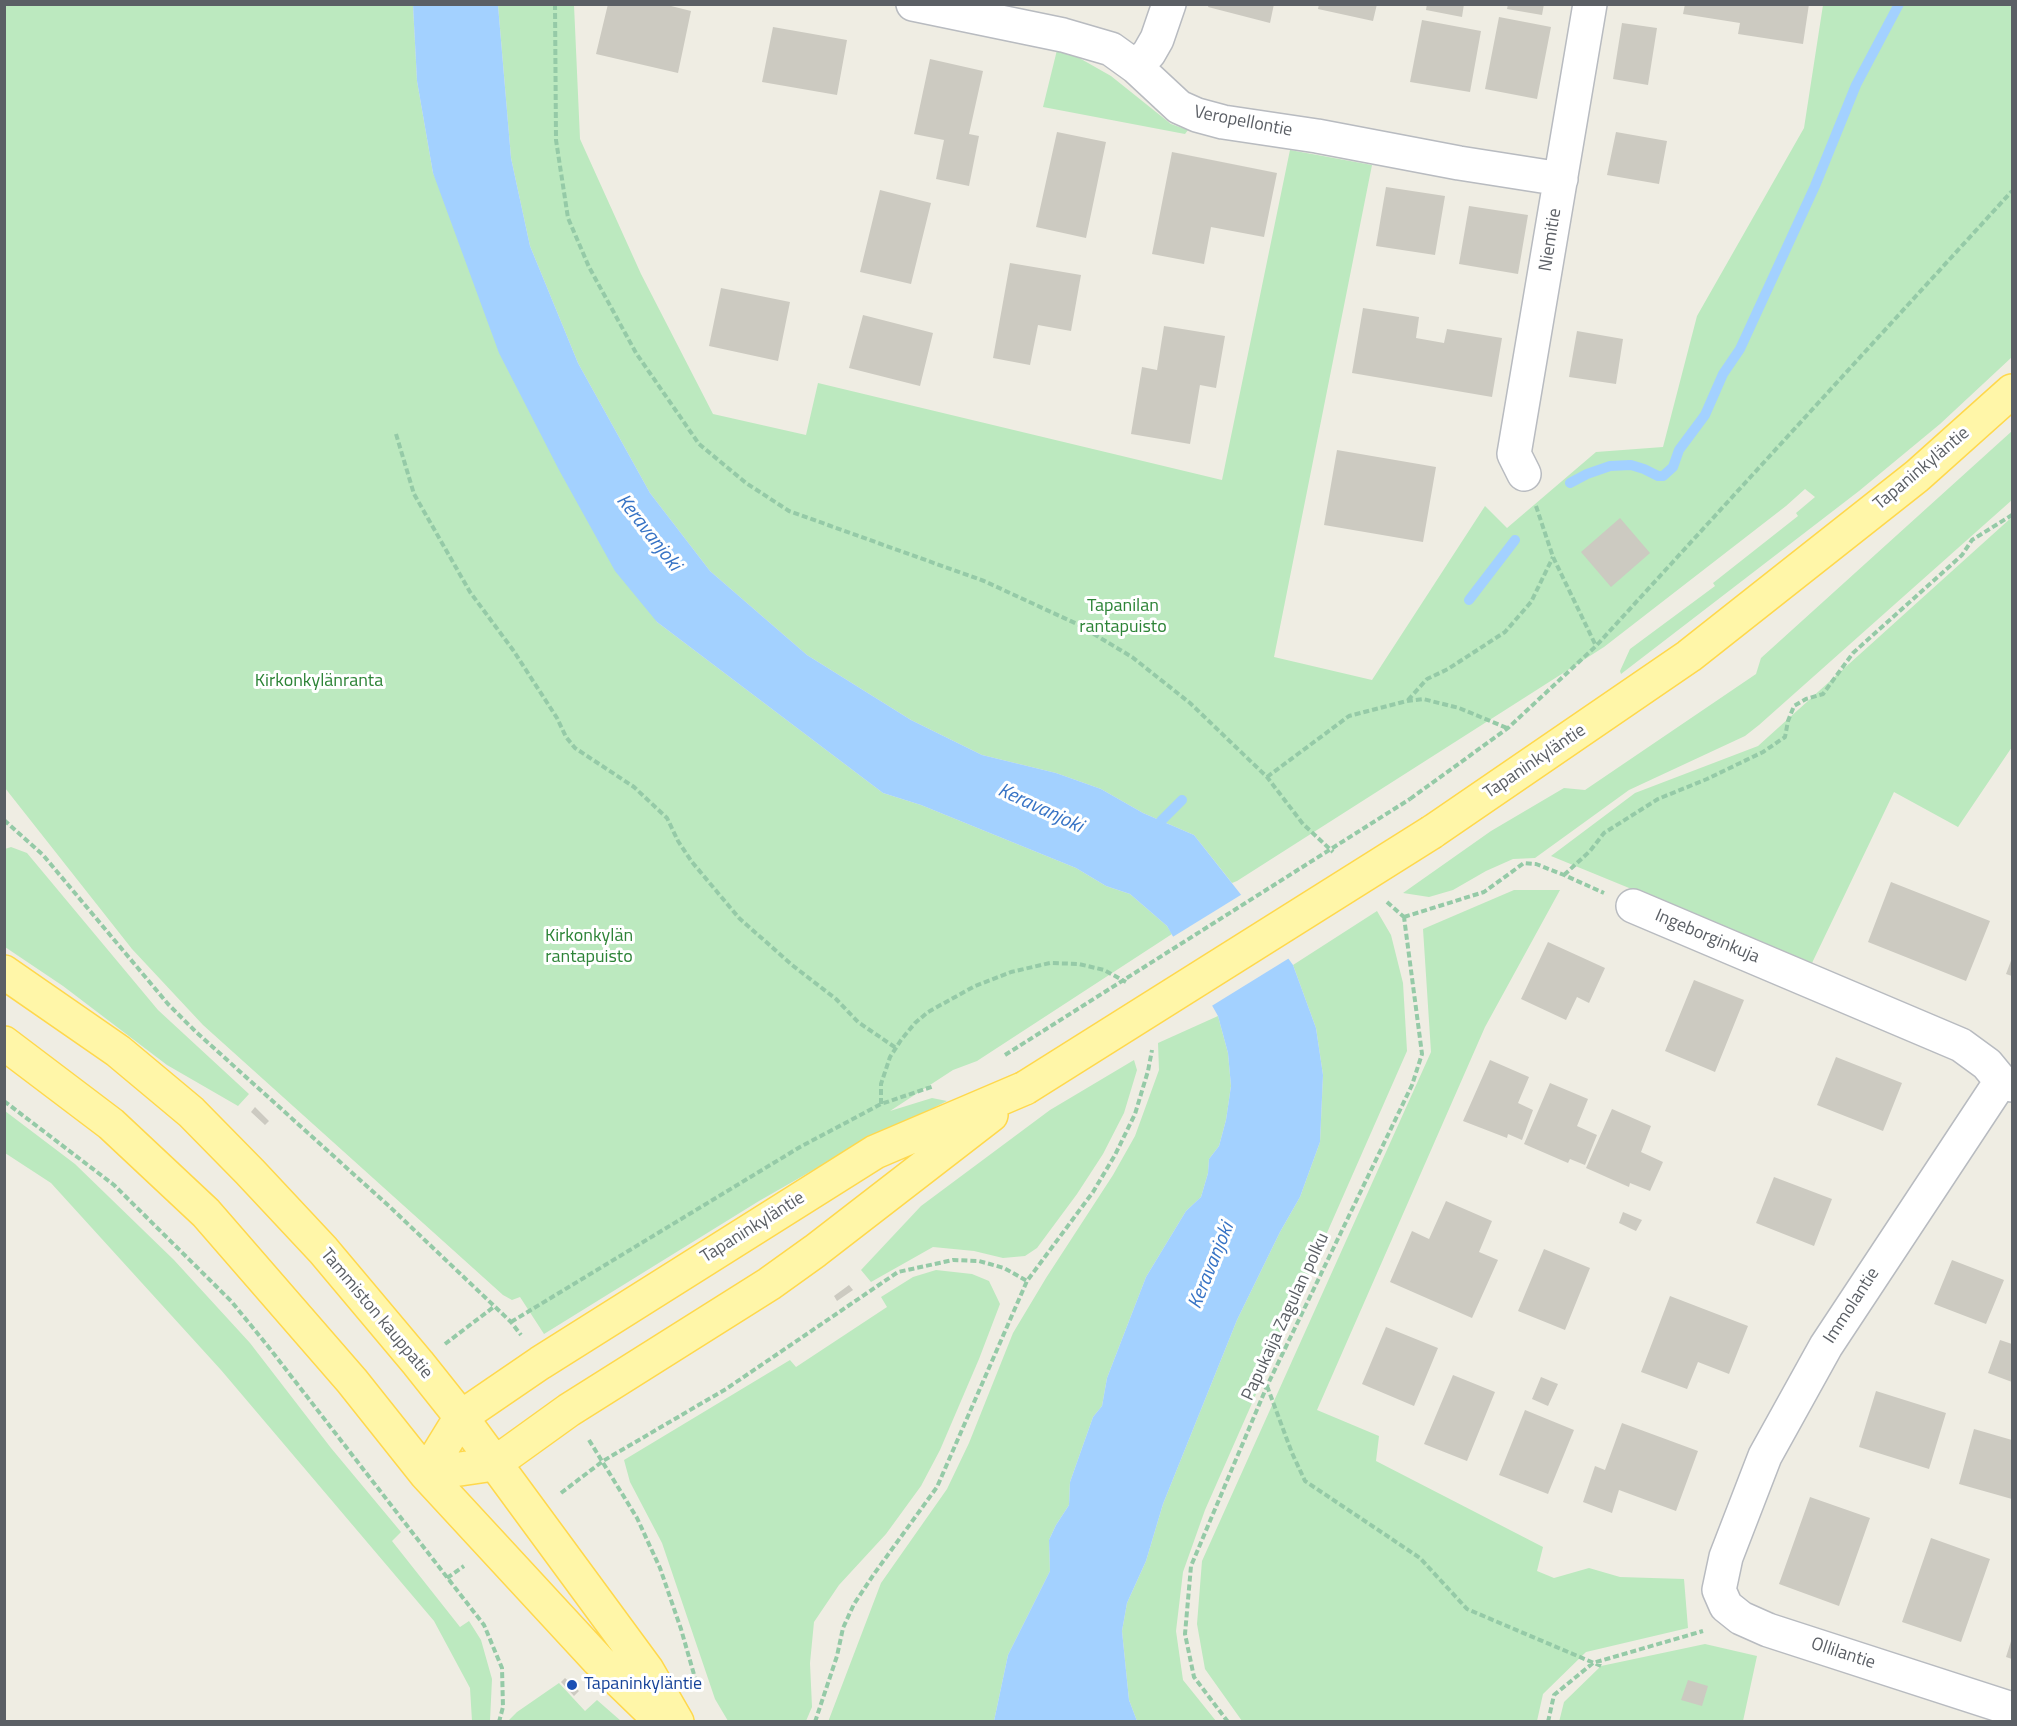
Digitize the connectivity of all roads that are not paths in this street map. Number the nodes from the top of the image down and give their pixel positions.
1 (913, 4) edge
2 (1169, 4) edge
3 (1590, 4) edge
4 (1136, 67) junction
5 (1561, 179) junction
6 (2013, 391) edge
7 (1524, 474) road end
8 (1633, 906) road end
9 (4, 972) edge
10 (4, 1043) edge
11 (2007, 1083) edge
12 (1025, 1088) junction
13 (461, 1418) junction
14 (494, 1464) junction
15 (426, 1474) junction
16 (1726, 1557) joint
17 (2013, 1709) edge
18 (662, 1722) edge
19 (677, 1722) edge

1 - 4 street, Veropellontie
2 - 4 street
3 - 5 street, Niemitie
4 - 5 street, Veropellontie
5 - 7 street, Niemitie
6 - 12 main road, Tapaninkyläntie, bridge
8 - 11 street, Ingeborginkuja
9 - 13 main road, Tammiston kauppatie
10 - 15 main road
11 - 16 street, Immolantie
12 - 13 main road, Tapaninkyläntie
12 - 14 main road, Tapaninkyläntie
13 - 14 main road, Tammiston kauppatie
13 - 15 main road, Tapaninkyläntie
14 - 15 main road, Tapaninkyläntie
14 - 19 main road, Tammiston kauppatie
15 - 18 main road
16 - 17 street, Ollilantie

